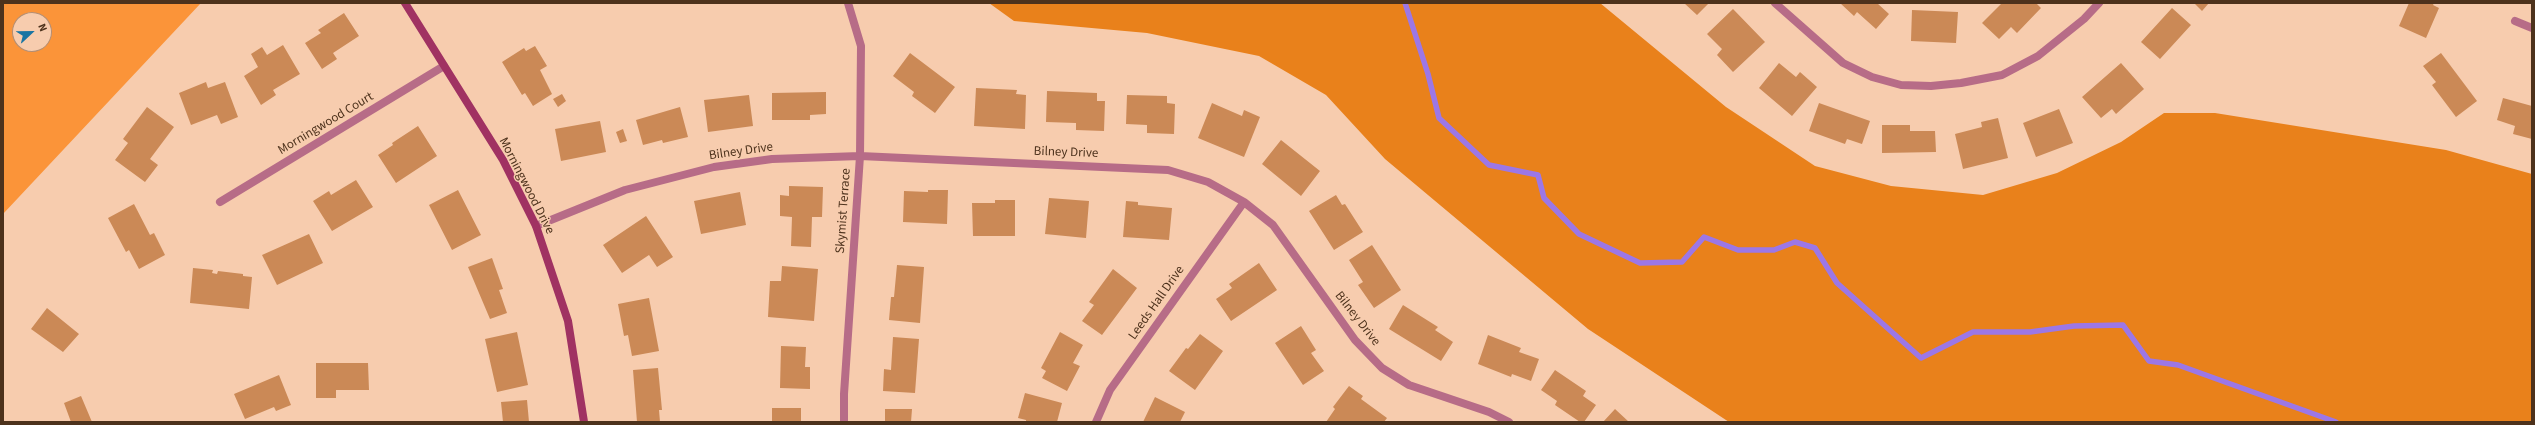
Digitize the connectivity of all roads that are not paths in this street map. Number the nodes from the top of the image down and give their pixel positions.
1 (405, 3) edge
2 (848, 3) edge
3 (1775, 3) edge
4 (2099, 3) edge
5 (2516, 21) dead end
6 (2532, 28) edge
7 (444, 66) junction
8 (860, 156) junction
9 (220, 202) dead end
10 (1244, 202) junction
11 (536, 226) junction
12 (584, 422) edge
13 (844, 422) edge
14 (1096, 422) edge
15 (1509, 422) edge

1 - 7 street, Morningwood Drive
2 - 8 street, Skymist Terrace
3 - 4 street
5 - 6 street
7 - 9 street, Morningwood Court
7 - 11 street, Morningwood Drive
8 - 10 street, Bilney Drive
8 - 11 street, Bilney Drive
8 - 13 street, Skymist Terrace
10 - 14 street, Leeds Hall Drive
10 - 15 street, Bilney Drive
11 - 12 street, Morningwood Drive

